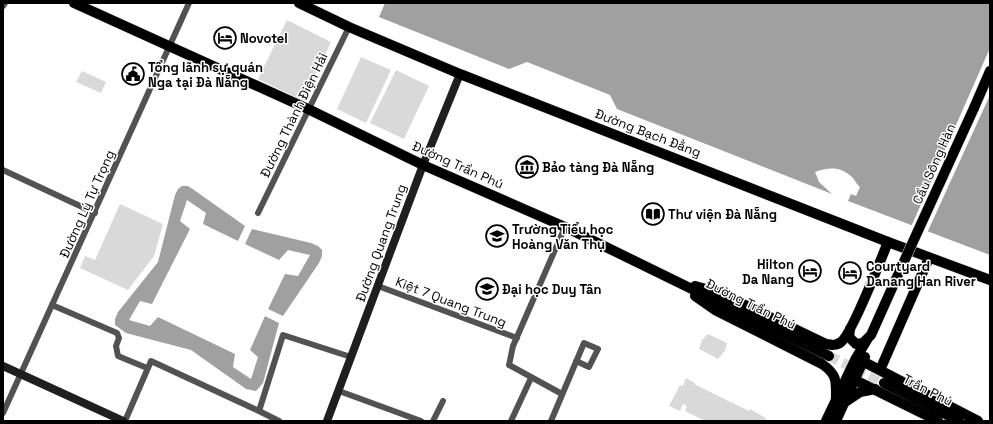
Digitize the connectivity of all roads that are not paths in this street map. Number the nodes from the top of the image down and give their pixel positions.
1 (4, 3) edge
2 (74, 3) edge
3 (189, 3) edge
4 (299, 3) edge
5 (3, 6) edge
6 (349, 27) junction
7 (170, 46) junction
8 (990, 71) edge
9 (460, 74) junction
10 (308, 109) junction
11 (423, 164) junction
12 (3, 170) edge
13 (95, 213) junction
14 (258, 213) dead end
15 (565, 227) junction
16 (888, 242) junction
17 (929, 258) junction
18 (668, 278) junction
19 (990, 280) edge
20 (378, 286) junction
21 (52, 305) junction
22 (854, 320) junction
23 (871, 335) junction
24 (517, 338) junction
25 (829, 356) tunnel mouth
26 (351, 357) junction
27 (576, 361) dead end
28 (864, 362) junction
29 (3, 366) edge
30 (147, 368) junction
31 (880, 370) junction
32 (21, 374) junction
33 (531, 378) junction
34 (855, 380) junction
35 (884, 383) tunnel mouth
36 (875, 389) junction
37 (338, 391) junction
38 (562, 394) junction
39 (443, 401) dead end
40 (840, 402) junction
41 (259, 411) junction
42 (3, 413) edge
43 (124, 421) edge
44 (279, 421) edge
45 (327, 421) edge
46 (421, 421) edge
47 (433, 421) edge
48 (511, 421) edge
49 (551, 421) edge
50 (826, 421) edge
51 (836, 421) edge
52 (938, 421) edge
53 (959, 421) edge
54 (978, 421) edge

1 - 5 street
2 - 7 main road, Đường Trần Phú
3 - 7 street, Đường Lý Tự Trọng
4 - 6 main road, Đường Bạch Đằng
6 - 9 main road, Đường Bạch Đằng
6 - 10 street, Đường Thành Điện Hải
7 - 10 main road, Đường Trần Phú
7 - 13 street, Đường Lý Tự Trọng
8 - 23 main road, Cầu Sông Hàn, bridge
9 - 11 main road, Đường Quang Trung
9 - 16 main road, Đường Bạch Đằng
10 - 11 main road, Đường Trần Phú
10 - 14 street, Đường Thành Điện Hải
11 - 15 main road, Đường Trần Phú
11 - 20 main road, Đường Quang Trung
12 - 13 street
13 - 21 street, Đường Lý Tự Trọng
15 - 18 main road, Đường Trần Phú
15 - 24 street
16 - 17 main road, Đường Bạch Đằng
16 - 22 main road
17 - 19 main road, Đường Bạch Đằng
17 - 31 main road
18 - 22 main road
18 - 25 main road, Đường Trần Phú
18 - 40 main road
20 - 24 street, Kiệt 7 Quang Trung
20 - 26 main road, Đường Quang Trung
21 - 30 street
21 - 32 street, Đường Lý Tự Trọng
22 - 23 main road
23 - 28 main road
23 - 40 main road
24 - 33 street
26 - 37 main road, Đường Quang Trung
26 - 41 street
27 - 38 street
28 - 31 main road
28 - 34 main road
29 - 32 main road
30 - 41 street
30 - 43 street
31 - 54 main road
32 - 42 street, Đường Lý Tự Trọng
32 - 43 main road
33 - 38 street
33 - 48 street
34 - 36 main road
34 - 40 main road
35 - 53 main road, Trần Phú
36 - 40 main road
36 - 52 main road
37 - 45 main road, Đường Quang Trung
37 - 46 street
38 - 49 street
39 - 47 street
40 - 50 main road
40 - 51 main road
41 - 44 street

